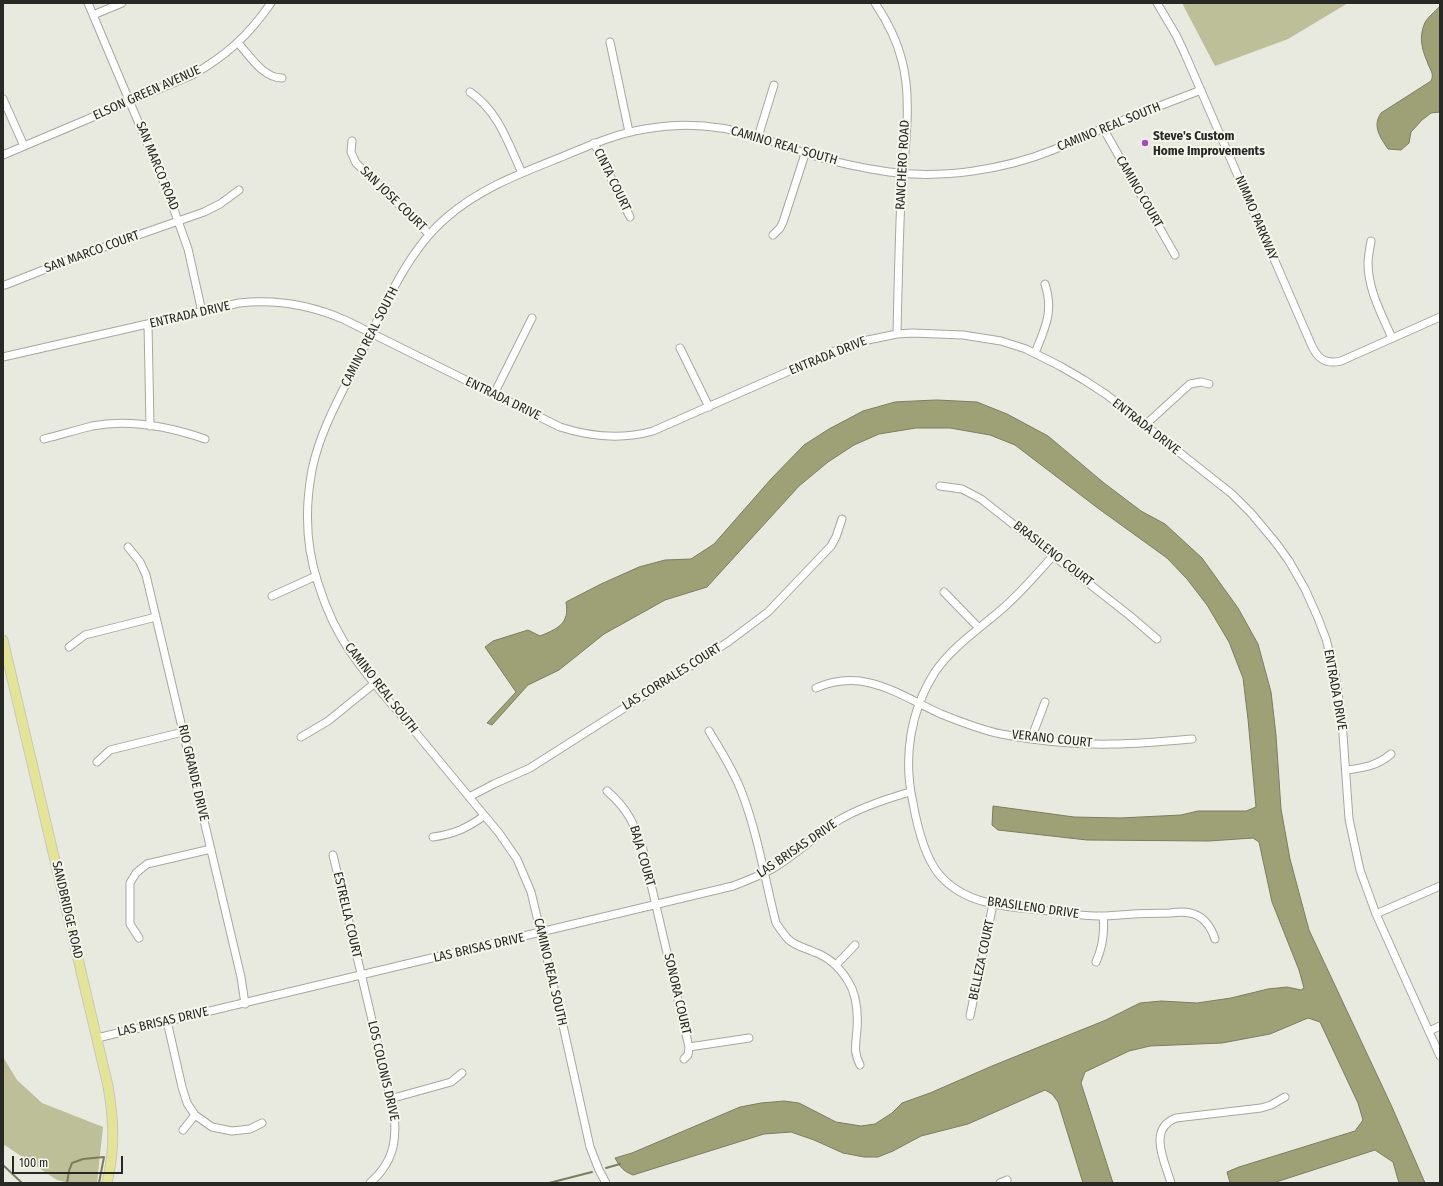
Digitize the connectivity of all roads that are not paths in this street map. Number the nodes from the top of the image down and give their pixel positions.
1 (88, 3) edge
2 (122, 3) edge
3 (271, 3) edge
4 (875, 3) edge
5 (1157, 3) edge
6 (93, 15) junction
7 (610, 42) dead end
8 (238, 43) junction
9 (282, 78) dead end
10 (774, 84) dead end
11 (1201, 90) junction
12 (470, 92) dead end
13 (3, 99) edge
14 (130, 101) junction
15 (1103, 128) junction
16 (629, 132) junction
17 (758, 137) junction
18 (352, 141) dead end
19 (594, 144) junction
20 (24, 146) junction
21 (806, 154) junction
22 (3, 155) edge
23 (522, 173) junction
24 (903, 173) junction
25 (239, 190) dead end
26 (630, 217) dead end
27 (179, 221) junction
28 (429, 234) junction
29 (773, 235) dead end
30 (1371, 241) dead end
31 (1175, 255) dead end
32 (1046, 284) dead end
33 (5, 285) dead end
34 (202, 312) junction
35 (1440, 317) edge
36 (532, 318) dead end
37 (148, 324) junction
38 (371, 333) junction
39 (897, 334) junction
40 (1392, 338) junction
41 (680, 348) dead end
42 (1035, 353) junction
43 (3, 357) edge
44 (1209, 384) dead end
45 (494, 394) junction
46 (709, 407) junction
47 (150, 426) junction
48 (1144, 426) junction
49 (44, 438) dead end
50 (205, 439) dead end
51 (940, 486) dead end
52 (842, 519) dead end
53 (128, 547) dead end
54 (1054, 555) junction
55 (316, 576) junction
56 (944, 592) dead end
57 (272, 596) dead end
58 (156, 617) junction
59 (979, 628) junction
60 (1157, 639) dead end
61 (3, 640) edge
62 (69, 647) dead end
63 (375, 683) junction
64 (816, 688) dead end
65 (1045, 702) dead end
66 (919, 703) junction
67 (709, 731) dead end
68 (183, 732) junction
69 (301, 737) dead end
70 (1192, 738) dead end
71 (1031, 739) junction
72 (1391, 754) dead end
73 (97, 762) dead end
74 (1346, 770) junction
75 (607, 791) dead end
76 (910, 792) junction
77 (469, 797) junction
78 (484, 816) junction
79 (433, 837) dead end
80 (211, 849) junction
81 (333, 855) dead end
82 (764, 873) junction
83 (1440, 886) edge
84 (993, 904) junction
85 (656, 906) junction
86 (1376, 914) junction
87 (1103, 916) junction
88 (541, 933) junction
89 (139, 938) dead end
90 (1215, 939) dead end
91 (855, 945) dead end
92 (1096, 962) dead end
93 (836, 965) junction
94 (361, 976) junction
95 (245, 1004) junction
96 (970, 1016) dead end
97 (167, 1021) junction
98 (1440, 1026) edge
99 (1428, 1031) junction
100 (97, 1038) junction
101 (749, 1038) dead end
102 (689, 1047) junction
103 (1440, 1056) edge
104 (684, 1059) dead end
105 (860, 1065) dead end
106 (462, 1073) dead end
107 (1285, 1097) dead end
108 (390, 1098) junction
109 (196, 1115) junction
110 (262, 1123) dead end
111 (182, 1130) dead end
112 (1007, 1180) dead end
113 (108, 1183) edge
114 (370, 1183) edge
115 (606, 1183) edge
116 (1000, 1183) edge
117 (1171, 1183) edge

1 - 6 street, SAN MARCO ROAD
2 - 6 street
3 - 8 street, ELSON GREEN AVENUE
4 - 24 street, RANCHERO ROAD
5 - 11 street, NIMMO PARKWAY
6 - 14 street, SAN MARCO ROAD
7 - 16 street
8 - 9 street
8 - 14 street, ELSON GREEN AVENUE
10 - 17 street
11 - 15 street, CAMINO REAL SOUTH
11 - 40 street, NIMMO PARKWAY
12 - 23 street
13 - 20 street
14 - 20 street, ELSON GREEN AVENUE
14 - 27 street, SAN MARCO ROAD
15 - 24 street, CAMINO REAL SOUTH
15 - 31 street, CAMINO COURT
16 - 17 street, CAMINO REAL SOUTH
16 - 19 street, CAMINO REAL SOUTH
17 - 21 street, CAMINO REAL SOUTH
18 - 28 street, SAN JOSE COURT
19 - 23 street, CAMINO REAL SOUTH
19 - 26 street, CINTA COURT
20 - 22 street, ELSON GREEN AVENUE
21 - 24 street, CAMINO REAL SOUTH
21 - 29 street
23 - 28 street, CAMINO REAL SOUTH
24 - 39 street, RANCHERO ROAD
25 - 27 street, SAN MARCO COURT
27 - 33 street, SAN MARCO COURT
27 - 34 street, SAN MARCO ROAD
28 - 38 street, CAMINO REAL SOUTH
30 - 40 street
32 - 42 street
34 - 37 street, ENTRADA DRIVE
34 - 38 street, ENTRADA DRIVE
35 - 40 street
36 - 45 street
37 - 43 street, ENTRADA DRIVE
37 - 47 street
38 - 45 street, ENTRADA DRIVE
38 - 55 street, CAMINO REAL SOUTH
39 - 42 street, ENTRADA DRIVE
39 - 46 street, ENTRADA DRIVE
41 - 46 street
42 - 48 street, ENTRADA DRIVE
44 - 48 street
45 - 46 street, ENTRADA DRIVE
47 - 49 street
47 - 50 street
48 - 74 street, ENTRADA DRIVE
51 - 54 street, BRASILENO COURT
52 - 77 street, LAS CORRALES COURT
53 - 58 street, RIO GRANDE DRIVE
54 - 59 street, BRASILENO DRIVE
54 - 60 street, BRASILENO COURT
55 - 57 street
55 - 63 street, CAMINO REAL SOUTH
56 - 59 street
58 - 62 street
58 - 68 street, RIO GRANDE DRIVE
59 - 66 street, BRASILENO DRIVE
61 - 100 main road, SANDBRIDGE ROAD
63 - 69 street
63 - 77 street, CAMINO REAL SOUTH
64 - 66 street, VERANO COURT
65 - 71 street
66 - 71 street, VERANO COURT
66 - 76 street, BRASILENO DRIVE
67 - 82 street
68 - 73 street
68 - 80 street, RIO GRANDE DRIVE
70 - 71 street, VERANO COURT
72 - 74 street
74 - 86 street, ENTRADA DRIVE
75 - 85 street, BAJA COURT
76 - 82 street, LAS BRISAS DRIVE
76 - 84 street, BRASILENO DRIVE
77 - 78 street, CAMINO REAL SOUTH
78 - 79 street
78 - 88 street, CAMINO REAL SOUTH
80 - 89 street
80 - 95 street, RIO GRANDE DRIVE
81 - 94 street, ESTRELLA COURT
82 - 85 street, LAS BRISAS DRIVE
82 - 93 street
83 - 86 street
84 - 87 street, BRASILENO DRIVE
84 - 96 street, BELLEZA COURT
85 - 88 street, LAS BRISAS DRIVE
85 - 102 street, SONORA COURT
86 - 99 street, ENTRADA DRIVE
87 - 90 street, BRASILENO DRIVE
87 - 92 street
88 - 94 street, LAS BRISAS DRIVE
88 - 115 street, CAMINO REAL SOUTH
91 - 93 street
93 - 105 street
94 - 95 street, LAS BRISAS DRIVE
94 - 108 street, LOS COLONIS DRIVE
95 - 97 street, LAS BRISAS DRIVE
97 - 100 street, LAS BRISAS DRIVE
97 - 109 street
98 - 99 street
99 - 103 street, ENTRADA DRIVE
100 - 113 main road, SANDBRIDGE ROAD
101 - 102 street, SONORA COURT
102 - 104 street
106 - 108 street
107 - 117 street
108 - 114 street, LOS COLONIS DRIVE
109 - 110 street
109 - 111 street
112 - 116 street

